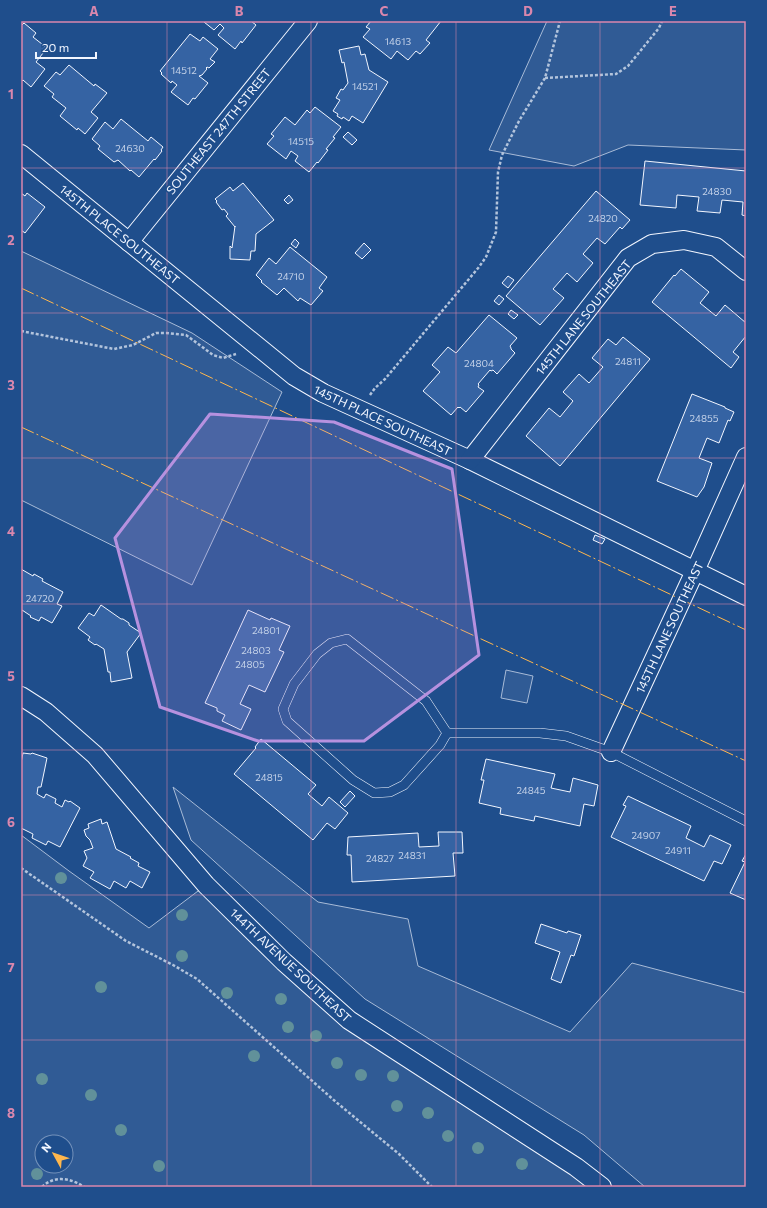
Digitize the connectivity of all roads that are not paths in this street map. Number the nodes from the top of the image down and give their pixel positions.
1 (308, 21) edge
2 (21, 154) edge
3 (129, 242) junction
4 (746, 271) edge
5 (746, 457) edge
6 (470, 460) junction
7 (695, 571) junction
8 (746, 596) edge
9 (21, 696) edge
10 (447, 733) junction
11 (611, 752) junction
12 (746, 821) edge
13 (602, 1187) edge

1 - 3 street, SOUTHEAST 247TH STREET
2 - 3 street, 145TH PLACE SOUTHEAST
3 - 6 street, 145TH PLACE SOUTHEAST
4 - 6 street, 145TH LANE SOUTHEAST
5 - 7 street, 145TH LANE SOUTHEAST
6 - 7 street, 145TH PLACE SOUTHEAST
7 - 8 street, 145TH PLACE SOUTHEAST
7 - 11 street, 145TH LANE SOUTHEAST
9 - 13 street, 144TH AVENUE SOUTHEAST
10 - 10 lane
10 - 11 lane
11 - 12 lane

